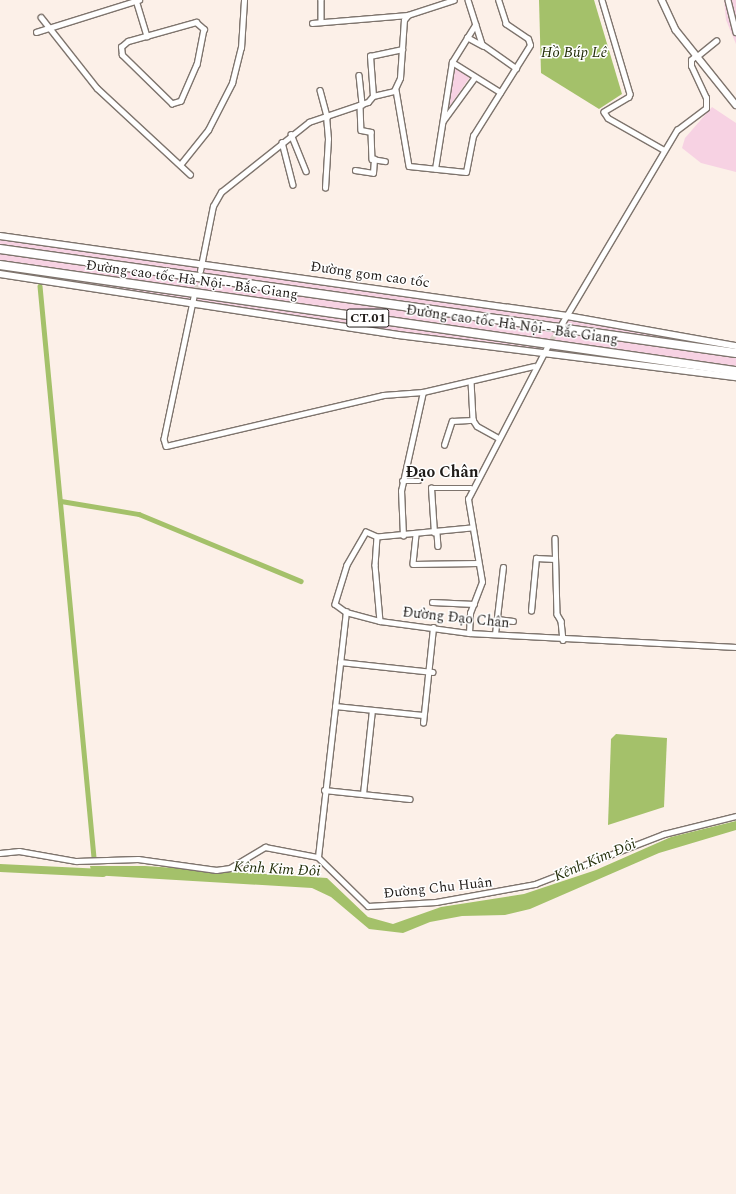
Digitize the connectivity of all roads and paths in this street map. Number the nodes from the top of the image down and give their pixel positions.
1 (137, 0) edge
2 (244, 0) edge
3 (321, 0) edge
4 (454, 0) edge
5 (468, 0) edge
6 (498, 0) edge
7 (602, 0) edge
8 (664, 0) edge
9 (728, 0) edge
10 (438, 2) edge
11 (408, 15) junction
12 (41, 17) dead end
13 (321, 22) junction
14 (312, 23) dead end
15 (475, 25) junction
16 (48, 28) junction
17 (36, 32) dead end
18 (736, 32) edge
19 (147, 36) junction
20 (467, 37) junction
21 (716, 41) dead end
22 (486, 48) junction
23 (402, 49) junction
24 (696, 56) junction
25 (452, 62) junction
26 (516, 68) junction
27 (359, 75) dead end
28 (475, 77) junction
29 (320, 90) dead end
30 (396, 90) junction
31 (500, 92) junction
32 (372, 96) junction
33 (361, 105) junction
34 (736, 105) edge
35 (326, 118) junction
36 (442, 122) junction
37 (291, 134) junction
38 (282, 142) junction
39 (664, 150) junction
40 (374, 159) junction
41 (385, 161) dead end
42 (180, 165) junction
43 (435, 169) junction
44 (355, 170) dead end
45 (306, 171) dead end
46 (190, 174) dead end
47 (293, 185) dead end
48 (325, 188) dead end
49 (0, 236) edge
50 (0, 250) edge
51 (201, 263) junction
52 (0, 265) edge
53 (200, 271) tunnel mouth
54 (0, 274) edge
55 (194, 297) tunnel mouth
56 (193, 305) junction
57 (567, 316) junction
58 (560, 325) tunnel mouth
59 (736, 346) edge
60 (547, 347) tunnel mouth
61 (736, 353) edge
62 (543, 354) junction
63 (534, 366) junction
64 (736, 371) edge
65 (736, 377) edge
66 (472, 381) junction
67 (423, 392) junction
68 (473, 420) junction
69 (499, 438) junction
70 (444, 445) dead end
71 (402, 481) junction
72 (419, 481) dead end
73 (471, 488) junction
74 (471, 528) junction
75 (435, 533) junction
76 (416, 535) junction
77 (403, 536) junction
78 (377, 537) junction
79 (555, 538) dead end
80 (438, 546) dead end
81 (555, 559) junction
82 (478, 563) junction
83 (503, 567) dead end
84 (432, 602) dead end
85 (474, 604) junction
86 (531, 611) dead end
87 (346, 612) junction
88 (497, 619) junction
89 (380, 621) junction
90 (513, 621) dead end
91 (433, 628) junction
92 (469, 632) junction
93 (495, 634) junction
94 (563, 640) junction
95 (736, 647) edge
96 (340, 662) junction
97 (430, 672) junction
98 (335, 706) junction
99 (372, 710) junction
100 (423, 716) junction
101 (423, 722) dead end
102 (324, 790) junction
103 (363, 794) junction
104 (410, 800) dead end
105 (736, 816) edge
106 (0, 853) edge
107 (318, 857) junction

1 - 16 street
1 - 19 street
2 - 42 street
3 - 13 street
4 - 10 street
5 - 15 street
6 - 26 street
7 - 39 street
8 - 24 street
9 - 18 street
10 - 11 street
11 - 13 street
11 - 23 street
12 - 16 street
13 - 14 street
15 - 20 street
15 - 22 street
16 - 17 street
16 - 42 street
19 - 19 street
20 - 22 street
20 - 25 street
21 - 24 street
22 - 26 street
23 - 30 street
23 - 32 street
24 - 34 street
24 - 39 street
25 - 28 street
25 - 36 street
26 - 31 street
27 - 33 street
28 - 31 street
28 - 36 street
29 - 35 street
30 - 32 street
30 - 43 street
31 - 43 street
32 - 33 street
33 - 35 street
33 - 40 street
35 - 37 street
35 - 48 street
36 - 43 street
37 - 38 street
37 - 45 street
38 - 47 street
38 - 51 street
39 - 57 street
40 - 41 street
40 - 44 street
42 - 46 street
49 - 51 main road, Đường gom cao tốc
50 - 61 highway, Đường cao tốc Hà Nội - Bắc Giang / CT.01
51 - 53 street
51 - 57 main road, Đường gom cao tốc
52 - 64 highway, Đường cao tốc Hà Nội - Bắc Giang / CT.01
54 - 56 main road
55 - 56 street
56 - 62 main road
56 - 67 street
57 - 58 street
57 - 59 main road, Đường gom cao tốc
60 - 62 street
62 - 63 street
62 - 65 main road
63 - 66 street
63 - 69 street
66 - 67 street
66 - 68 street
67 - 71 street
68 - 69 street
68 - 70 street
69 - 73 street
71 - 72 street
71 - 77 street
73 - 74 street
73 - 75 street
74 - 75 street
74 - 82 street
75 - 76 street
75 - 80 street
76 - 77 street
76 - 82 street
77 - 78 street
78 - 87 street
78 - 89 street
79 - 81 street
81 - 86 street
81 - 94 street
82 - 85 street
83 - 88 street
84 - 85 street
85 - 92 street
87 - 89 street, Đường Đạo Chân
87 - 96 street
88 - 90 street
88 - 93 street
89 - 91 street, Đường Đạo Chân
91 - 92 street, Đường Đạo Chân
91 - 97 street
92 - 93 street, Đường Đạo Chân
93 - 94 street, Đường Đạo Chân
94 - 95 street, Đường Đạo Chân
96 - 97 street
96 - 98 street
97 - 100 street
98 - 99 street
98 - 102 street
99 - 100 street
99 - 103 street
100 - 101 street
102 - 103 street
102 - 107 street
103 - 104 street
105 - 107 street, Đường Chu Huân
106 - 107 street

